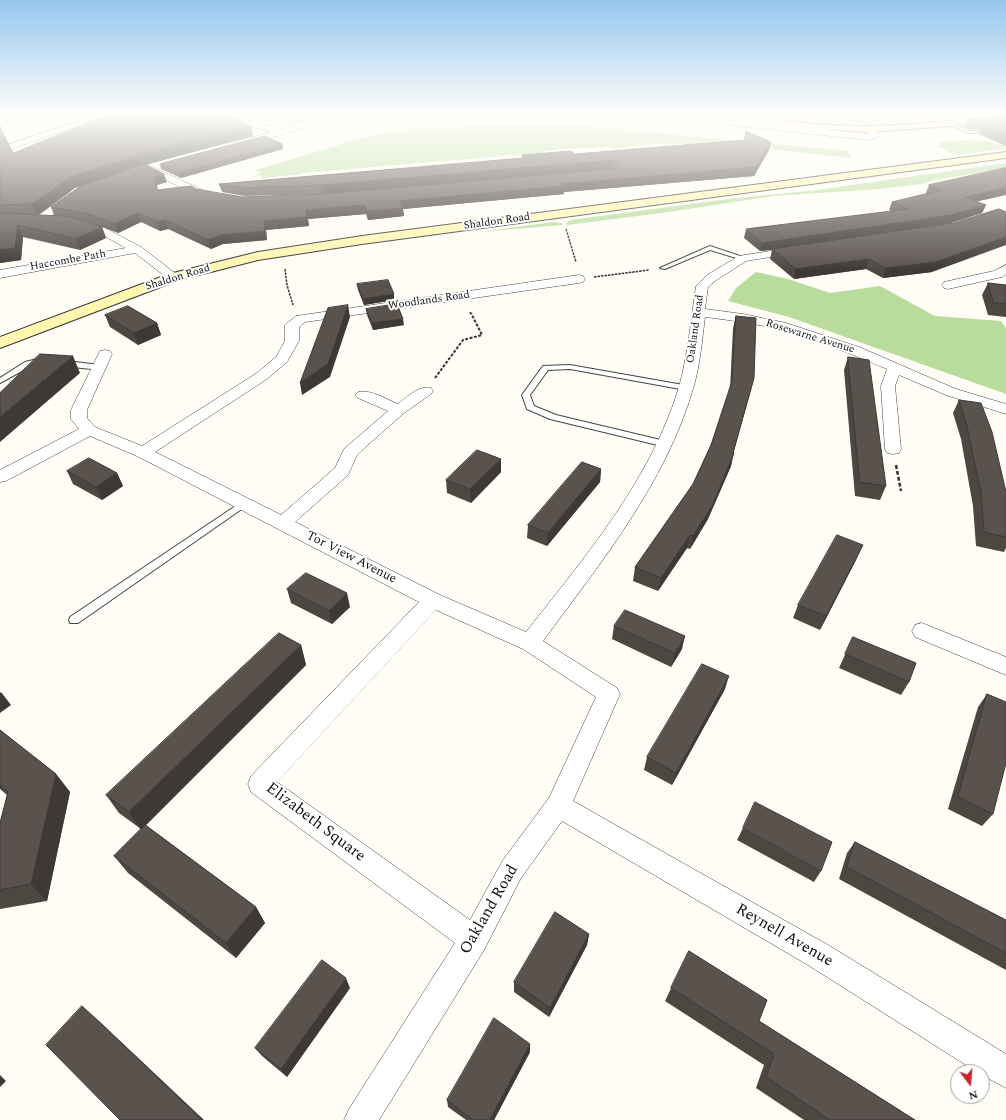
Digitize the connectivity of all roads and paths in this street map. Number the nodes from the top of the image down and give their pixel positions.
1 (155, 166) edge
2 (921, 166) edge
3 (79, 191) edge
4 (224, 198) edge
5 (560, 214) junction
6 (53, 221) edge
7 (68, 222) edge
8 (813, 248) edge
9 (136, 249) junction
10 (279, 252) junction
11 (743, 258) junction
12 (663, 268) joint
13 (1006, 269) edge
14 (0, 274) edge
15 (174, 277) junction
16 (579, 279) junction
17 (948, 285) dead end
18 (461, 296) junction
19 (698, 312) junction
20 (301, 319) junction
21 (0, 343) edge
22 (102, 360) joint
23 (895, 367) junction
24 (0, 381) edge
25 (686, 388) junction
26 (426, 391) joint
27 (363, 395) dead end
28 (399, 410) junction
29 (1005, 412) edge
30 (89, 430) junction
31 (666, 444) junction
32 (893, 449) joint
33 (143, 452) junction
34 (0, 477) edge
35 (901, 491) dead end
36 (243, 504) junction
37 (283, 523) junction
38 (434, 600) junction
39 (74, 620) dead end
40 (922, 631) dead end
41 (530, 643) junction
42 (1006, 666) edge
43 (610, 694) joint
44 (558, 806) junction
45 (474, 940) junction
46 (1006, 1072) edge
47 (360, 1120) edge

1 - 4 street
2 - 5 street, Shaldon Road
3 - 6 street
5 - 10 street, Shaldon Road
5 - 16 path
7 - 9 street
8 - 11 street, Oakland Road
9 - 14 street, Haccombe Path
9 - 15 street
10 - 15 street, Shaldon Road
10 - 20 path
11 - 12 lane
11 - 19 street, Oakland Road
12 - 16 path
13 - 17 street
15 - 21 street, Shaldon Road
16 - 18 street, Woodlands Road
18 - 20 street, Woodlands Road
18 - 26 path
19 - 23 street, Rosewarne Avenue
19 - 25 street, Oakland Road
20 - 33 street
22 - 24 lane
22 - 30 street
23 - 29 street, Rosewarne Avenue
23 - 32 street
25 - 31 street, Oakland Road
25 - 31 lane
26 - 28 street
27 - 28 street
28 - 37 street
30 - 33 street, Tor View Avenue
30 - 34 street
31 - 41 street, Oakland Road
32 - 35 path
33 - 36 street, Tor View Avenue
36 - 37 street, Tor View Avenue
36 - 39 lane
37 - 38 street, Tor View Avenue
38 - 41 street, Tor View Avenue
38 - 45 street, Elizabeth Square
40 - 42 street
41 - 43 street, Tor View Avenue
43 - 44 street, Oakland Road
44 - 45 street, Oakland Road
44 - 46 street, Reynell Avenue
45 - 47 street, Oakland Road

